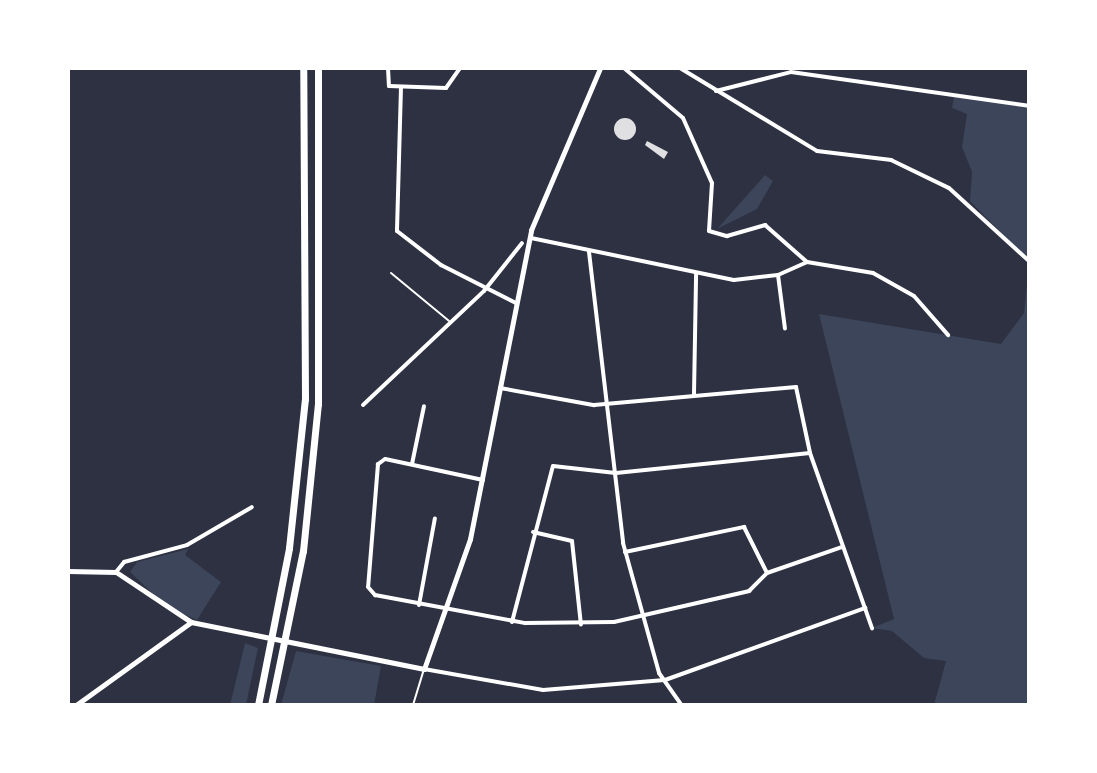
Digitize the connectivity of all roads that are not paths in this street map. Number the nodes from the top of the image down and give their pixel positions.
1 (303, 68) edge
2 (318, 68) edge
3 (388, 68) edge
4 (460, 68) edge
5 (600, 68) edge
6 (624, 68) edge
7 (680, 68) edge
8 (401, 87) junction
9 (716, 91) junction
10 (1029, 106) edge
11 (531, 238) junction
12 (522, 243) dead end
13 (589, 252) junction
14 (1029, 261) edge
15 (807, 262) junction
16 (391, 273) dead end
17 (696, 274) junction
18 (778, 275) junction
19 (484, 291) junction
20 (519, 304) junction
21 (450, 322) junction
22 (785, 329) dead end
23 (948, 335) dead end
24 (500, 388) junction
25 (694, 394) junction
26 (603, 401) junction
27 (363, 405) dead end
28 (424, 406) dead end
29 (810, 453) junction
30 (412, 464) junction
31 (616, 473) junction
32 (483, 480) junction
33 (252, 507) dead end
34 (435, 518) dead end
35 (532, 532) junction
36 (842, 547) junction
37 (625, 552) junction
38 (68, 571) edge
39 (116, 572) junction
40 (767, 573) junction
41 (419, 605) junction
42 (865, 608) junction
43 (445, 611) junction
44 (642, 619) junction
45 (191, 622) junction
46 (512, 622) junction
47 (581, 625) junction
48 (872, 628) dead end
49 (424, 669) junction
50 (665, 680) junction
51 (76, 705) edge
52 (258, 705) edge
53 (271, 705) edge
54 (413, 705) edge
55 (681, 705) edge

1 - 52 highway
2 - 53 highway
3 - 8 street
4 - 8 street
5 - 11 street
6 - 15 street
7 - 9 street
8 - 19 street
9 - 10 street
9 - 14 street
11 - 13 street
11 - 20 street
12 - 19 street
13 - 17 street
13 - 26 street
15 - 18 street
15 - 23 street
16 - 21 lane
17 - 18 street
17 - 25 street
18 - 22 street
19 - 20 street
19 - 21 street
20 - 24 street
21 - 27 street
24 - 26 street
24 - 32 street
25 - 26 street
25 - 29 street
26 - 31 street
28 - 30 street
29 - 31 street
29 - 36 street
30 - 32 street
30 - 41 street
31 - 35 street
31 - 37 street
32 - 43 street
33 - 39 street
34 - 41 street
35 - 46 street
35 - 47 street
36 - 40 street
36 - 42 street
37 - 40 street
37 - 44 street
38 - 39 street
39 - 45 street
40 - 44 street
41 - 43 street
42 - 48 street
42 - 50 street
43 - 46 street
43 - 49 street
44 - 47 street
44 - 50 street
45 - 49 street
45 - 51 street
46 - 47 street
49 - 50 street
49 - 54 lane
50 - 55 street

